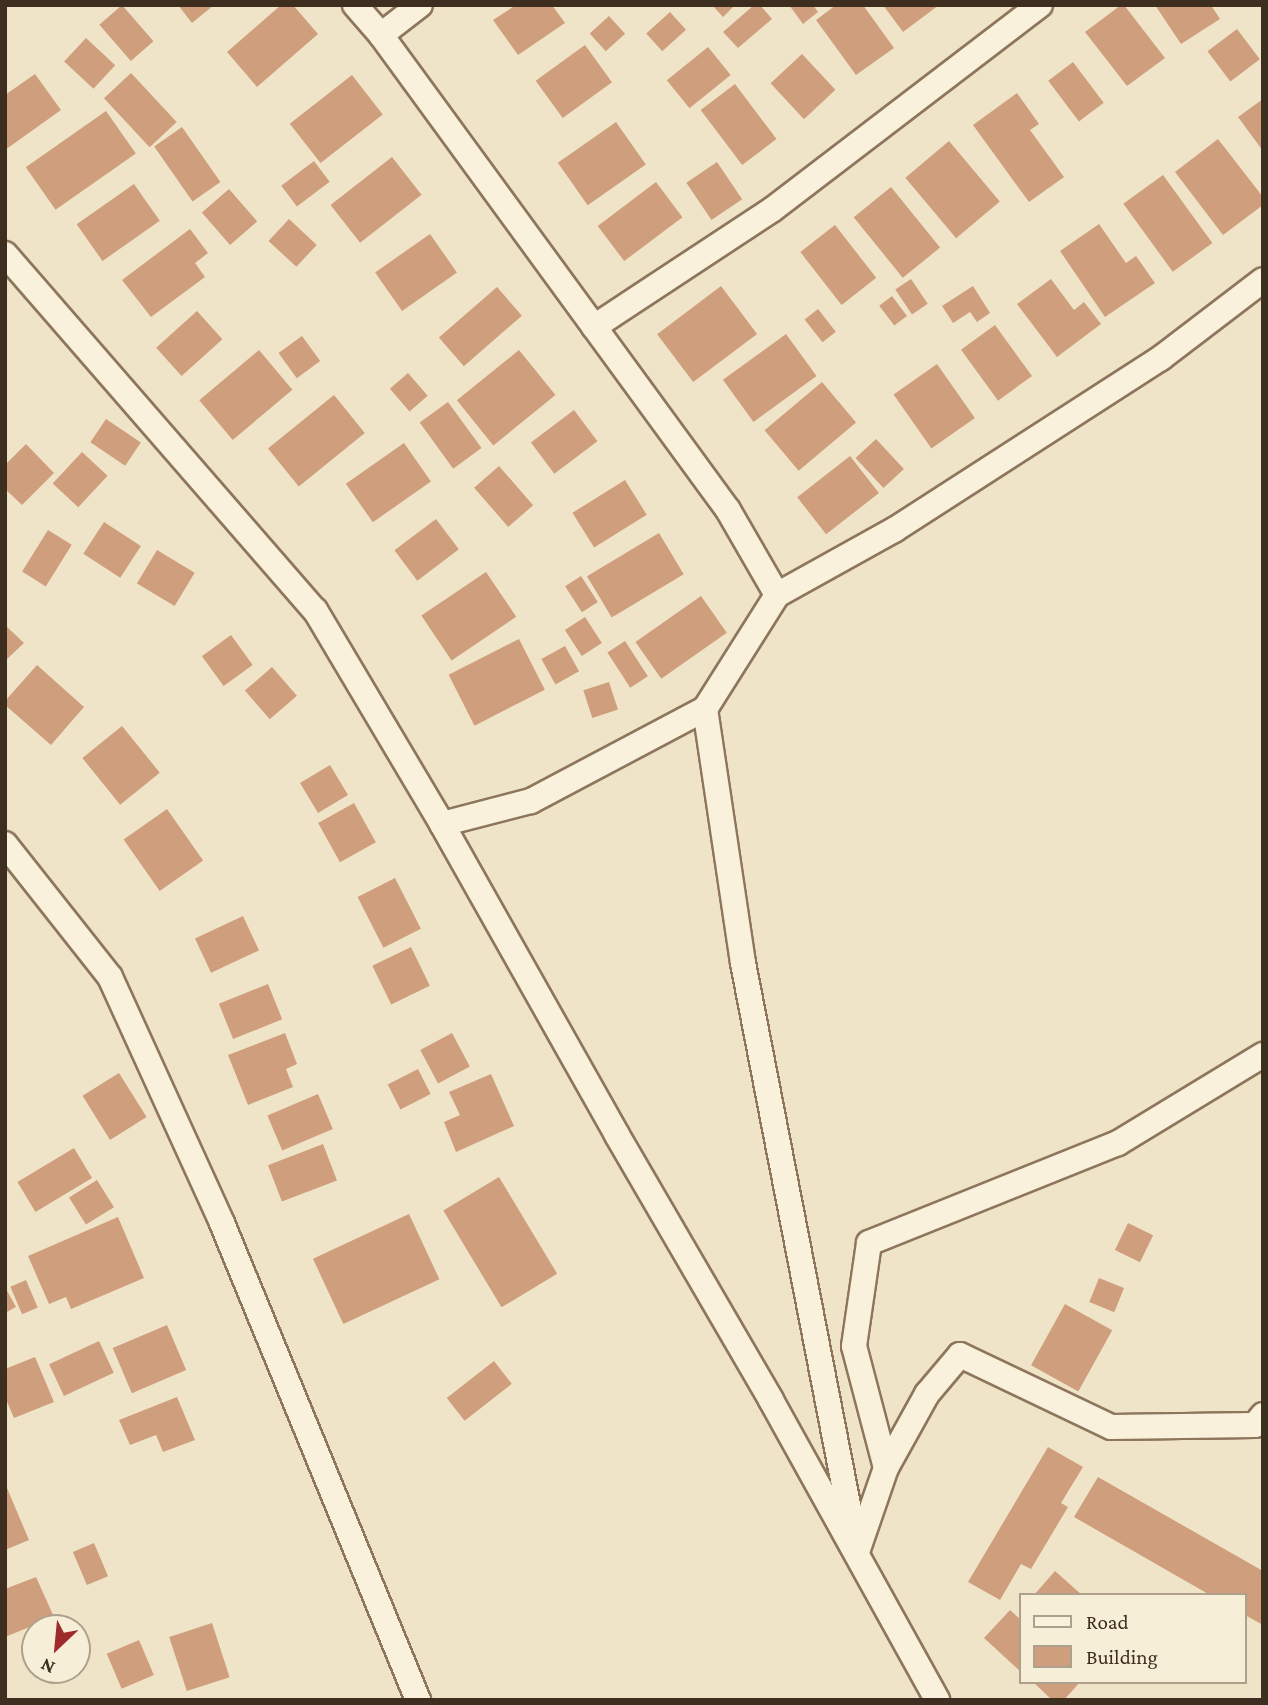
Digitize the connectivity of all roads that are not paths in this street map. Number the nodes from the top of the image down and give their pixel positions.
1 (355, 5) edge
2 (420, 5) edge
3 (1040, 5) edge
4 (381, 35) junction
5 (5, 254) edge
6 (1263, 280) edge
7 (594, 327) junction
8 (778, 595) junction
9 (705, 709) junction
10 (442, 824) junction
11 (5, 844) edge
12 (1263, 1055) edge
13 (1263, 1415) edge
14 (886, 1468) junction
15 (857, 1553) junction
16 (418, 1700) edge
17 (937, 1700) edge

1 - 4 street
2 - 4 street
3 - 7 street
4 - 7 street
5 - 10 street
6 - 8 street
7 - 8 street
8 - 9 street
9 - 10 street
9 - 15 street
10 - 15 street
11 - 16 street
12 - 14 street
13 - 14 street
14 - 15 street
15 - 17 street

